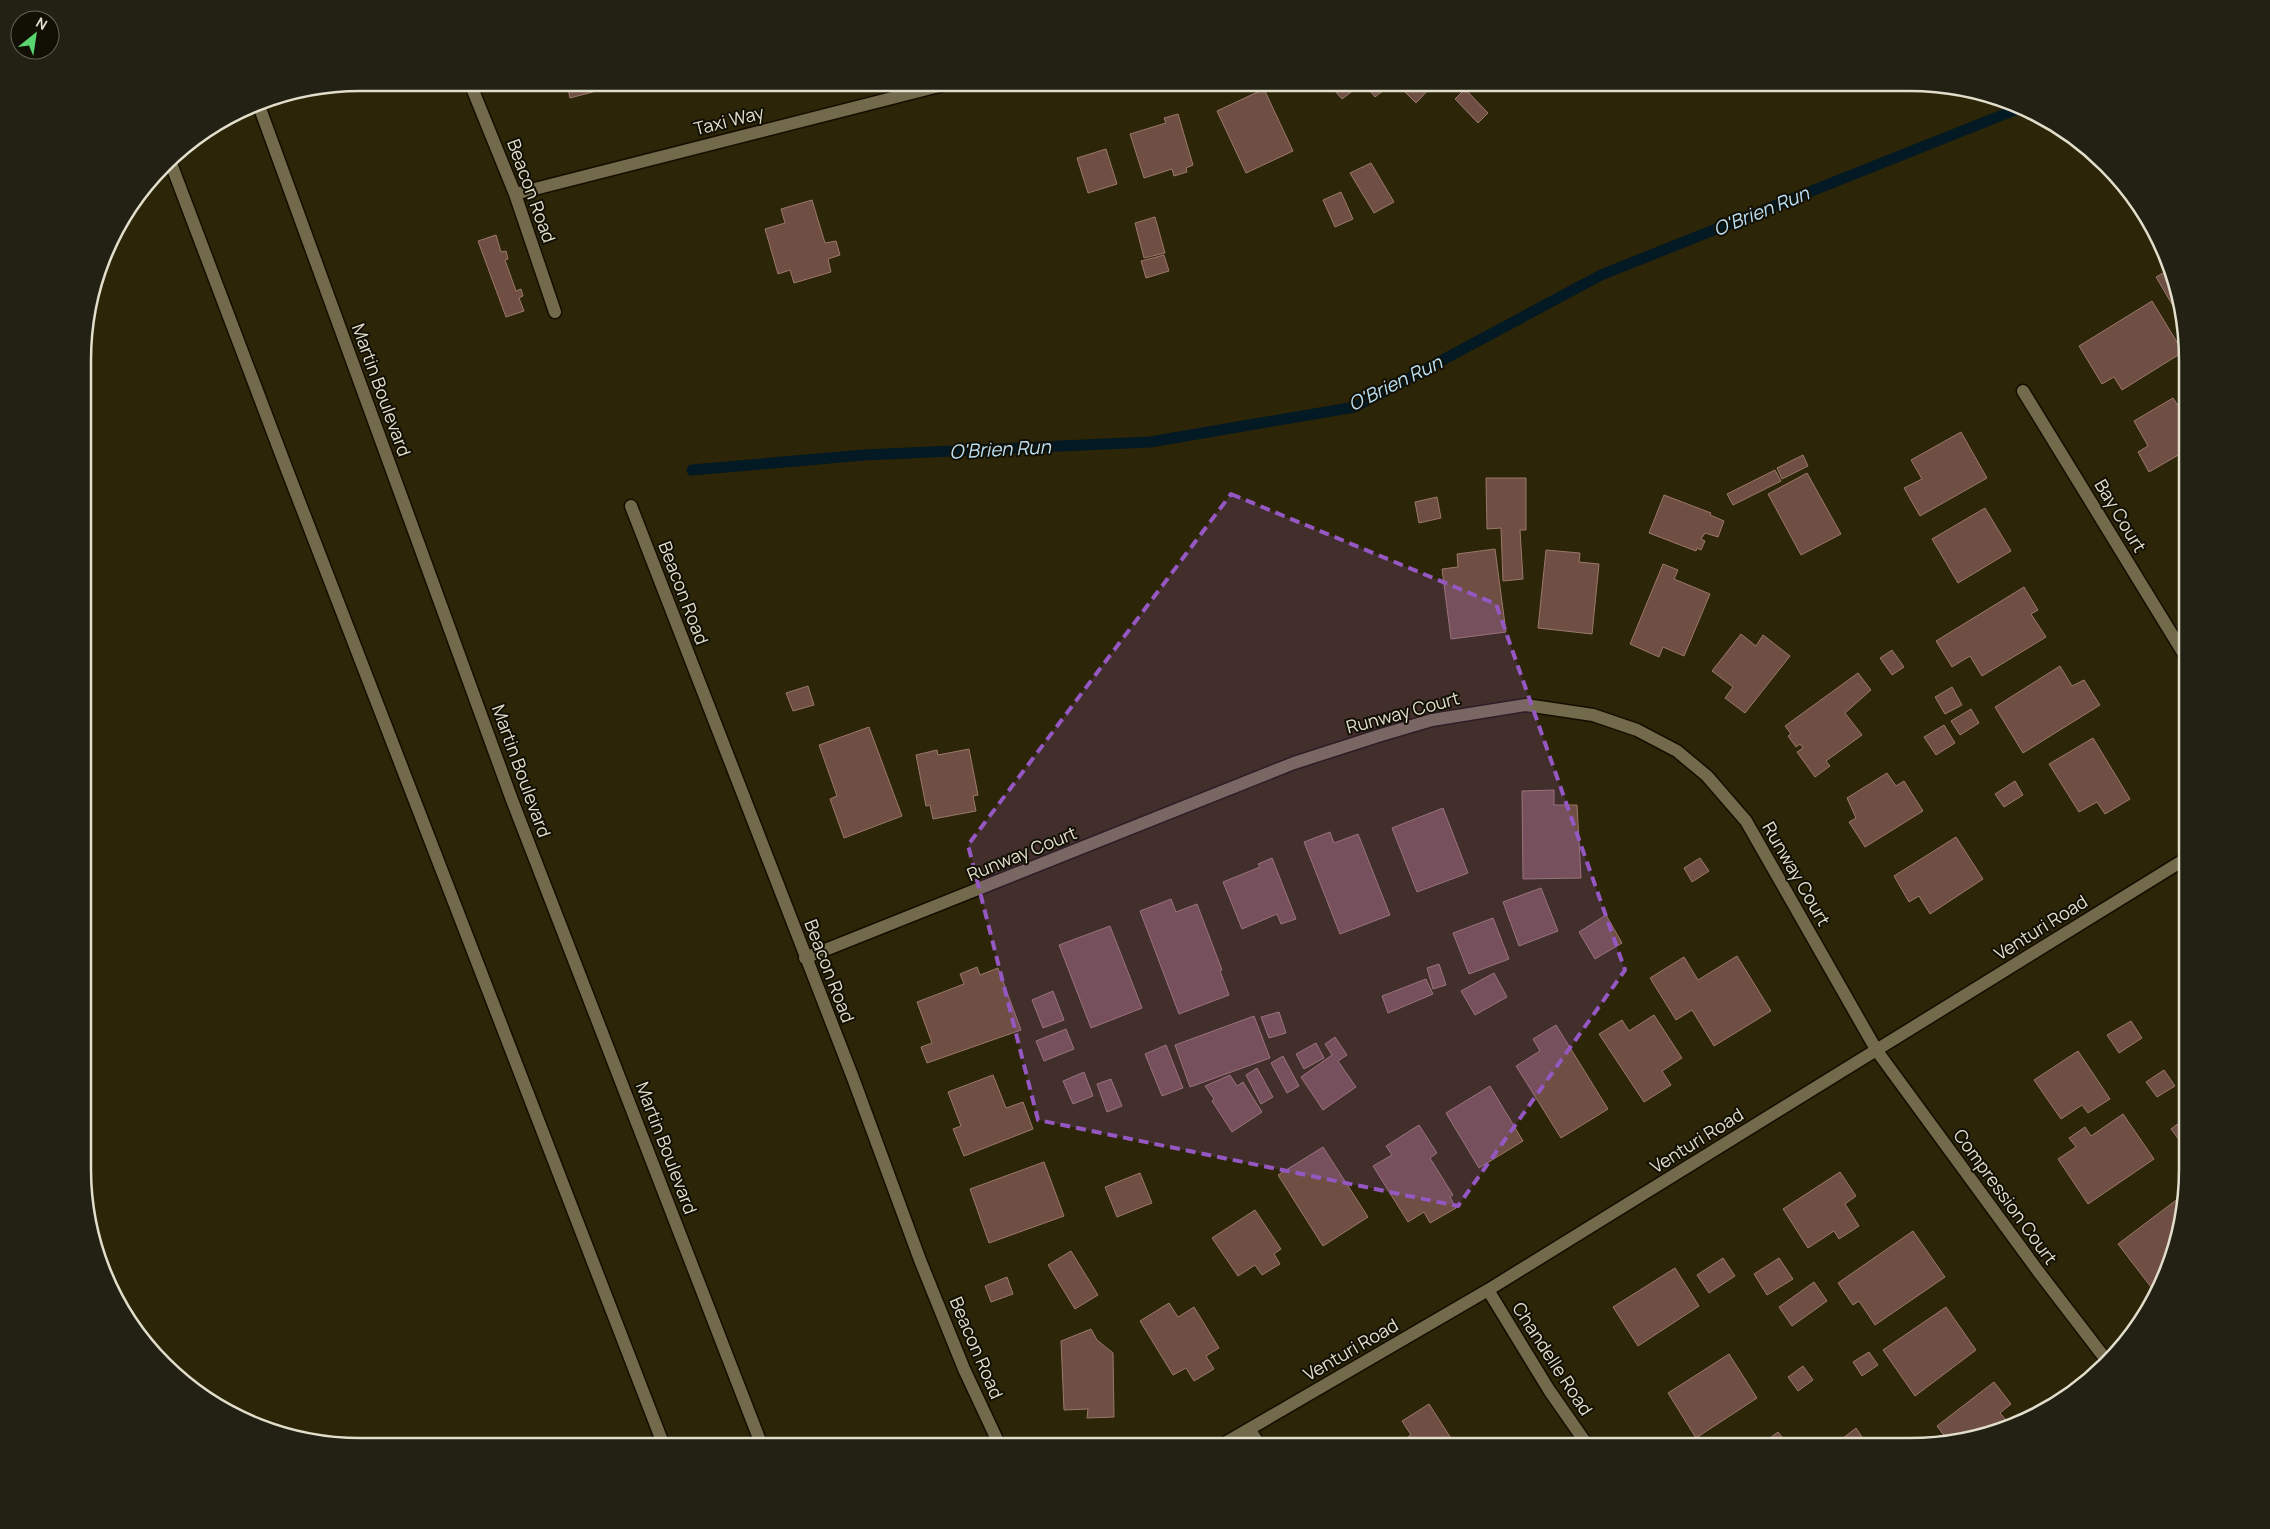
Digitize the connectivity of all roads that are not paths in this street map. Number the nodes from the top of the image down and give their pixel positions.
1 (474, 91) edge
2 (916, 91) edge
3 (261, 111) edge
4 (173, 168) edge
5 (515, 194) junction
6 (555, 312) dead end
7 (2023, 390) dead end
8 (630, 506) dead end
9 (2179, 647) edge
10 (2179, 863) edge
11 (805, 958) junction
12 (1877, 1051) junction
13 (1488, 1290) junction
14 (2103, 1356) edge
15 (1250, 1430) junction
16 (661, 1438) edge
17 (759, 1438) edge
18 (996, 1438) edge
19 (1235, 1438) edge
20 (1255, 1438) edge
21 (1582, 1438) edge

1 - 5 street, Beacon Road
2 - 5 street, Taxi Way
3 - 17 street, Martin Boulevard
4 - 16 street
5 - 6 street, Beacon Road
7 - 9 street, Bay Court
8 - 11 street, Beacon Road
10 - 12 street, Venturi Road
11 - 12 street, Runway Court
11 - 18 street, Beacon Road
12 - 13 street, Venturi Road
12 - 14 street, Compression Court
13 - 15 street, Venturi Road
13 - 21 street, Chandelle Road
15 - 19 street, Venturi Road
15 - 20 street

